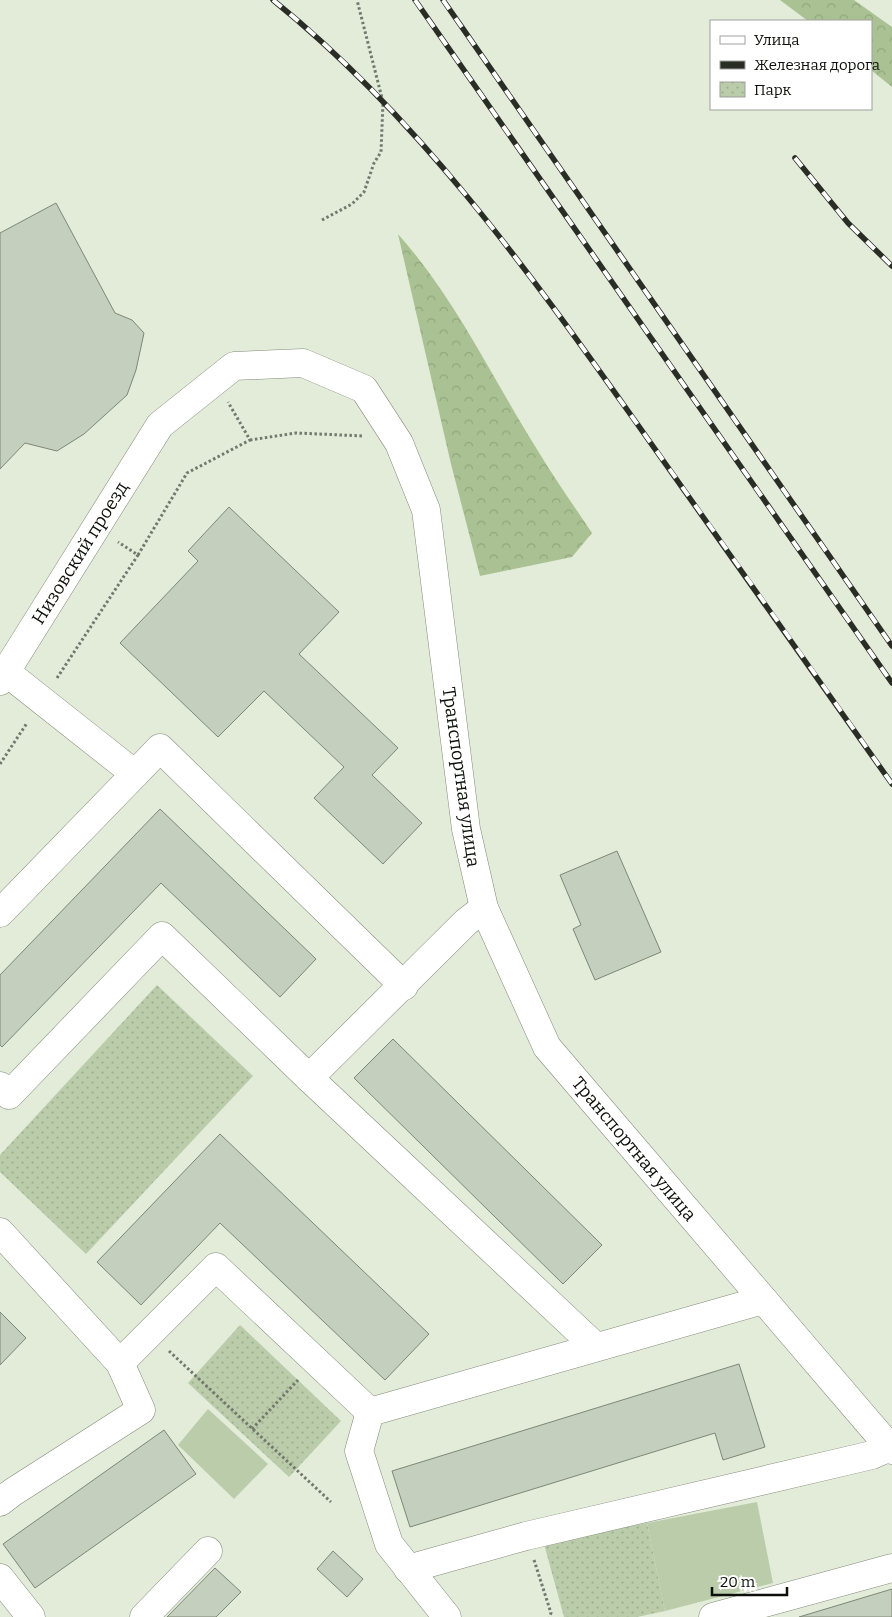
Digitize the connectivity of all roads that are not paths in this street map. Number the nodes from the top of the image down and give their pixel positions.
1 (160, 425) joint
2 (3, 677) edge
3 (134, 774) junction
4 (484, 908) junction
5 (0, 913) edge
6 (404, 986) junction
7 (310, 1078) junction
8 (3, 1096) edge
9 (0, 1232) edge
10 (763, 1300) junction
11 (596, 1347) junction
12 (120, 1363) junction
13 (370, 1412) junction
14 (891, 1448) edge
15 (4, 1492) edge
16 (208, 1551) dead end
17 (892, 1568) edge
18 (408, 1569) junction
19 (0, 1578) edge
20 (31, 1617) edge
21 (144, 1617) edge
22 (446, 1617) edge
23 (713, 1617) edge

1 - 2 street, Низовский проезд
1 - 4 street, Транспортная улица
2 - 3 street
3 - 5 street
3 - 6 street
4 - 6 street
4 - 10 street, Транспортная улица
6 - 7 street
7 - 8 street
7 - 11 street
9 - 12 street
10 - 11 street
10 - 14 street, Транспортная улица
11 - 13 street
12 - 13 street
12 - 15 street
13 - 18 street
14 - 18 street
16 - 21 street
17 - 23 street
18 - 22 street
19 - 20 street

